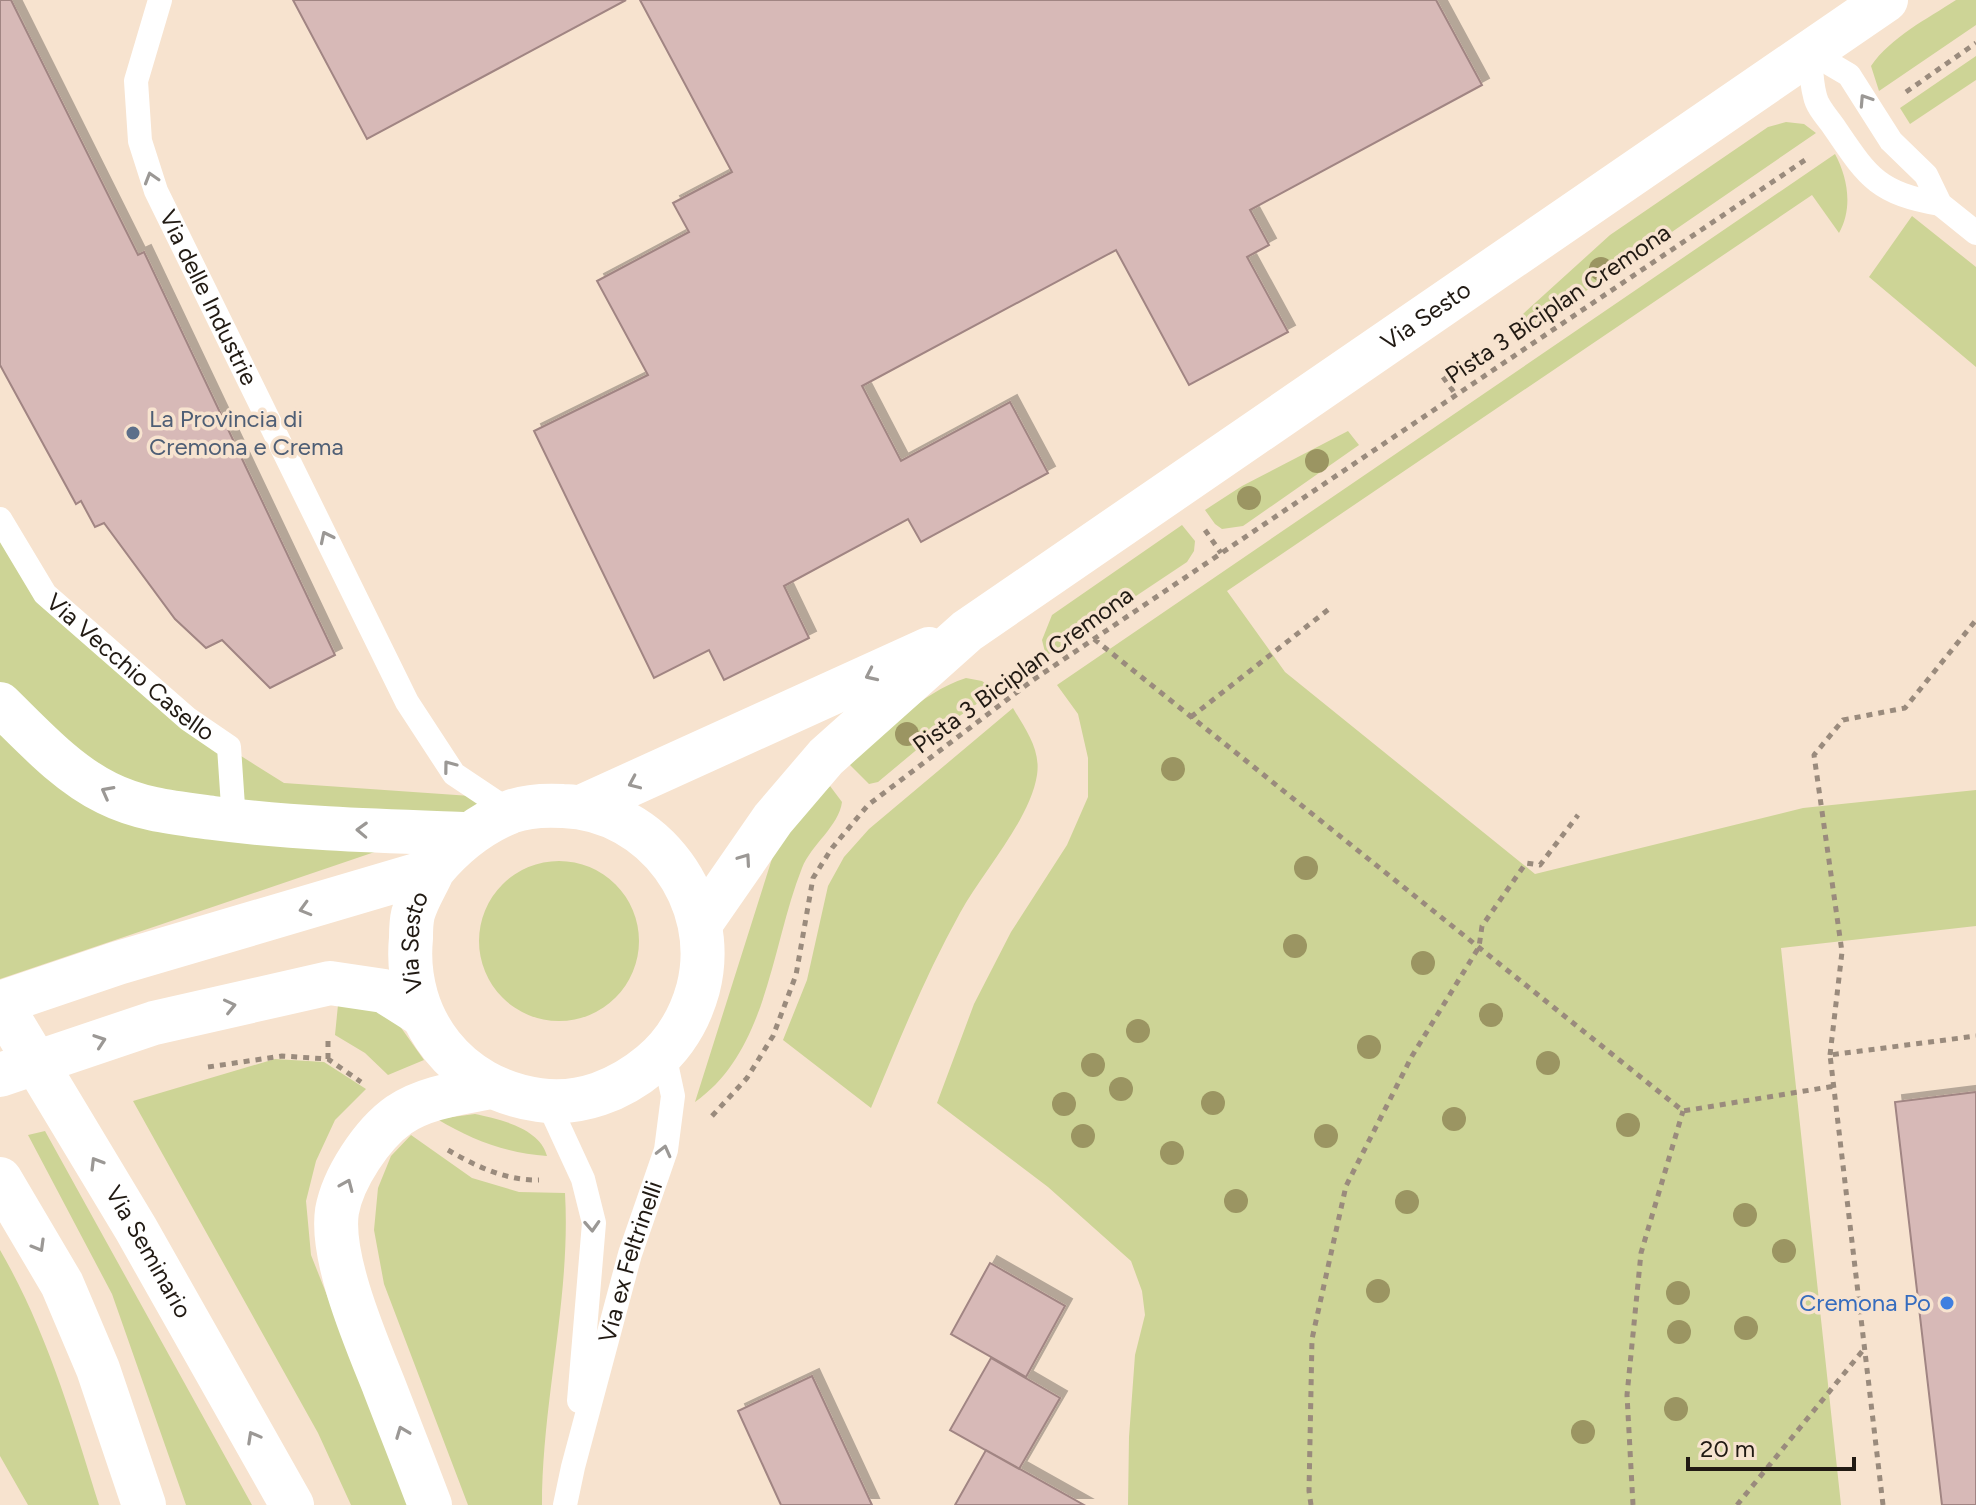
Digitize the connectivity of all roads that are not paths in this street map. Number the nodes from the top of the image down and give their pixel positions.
1 (160, 0) edge
2 (1886, 0) edge
3 (1810, 52) junction
4 (1940, 204) junction
5 (1976, 233) edge
6 (0, 519) edge
7 (967, 631) junction
8 (0, 704) edge
9 (581, 807) junction
10 (511, 812) junction
11 (234, 821) junction
12 (468, 834) junction
13 (433, 870) junction
14 (701, 923) junction
15 (0, 1003) edge
16 (419, 1013) junction
17 (664, 1054) junction
18 (0, 1075) edge
19 (491, 1087) junction
20 (547, 1101) junction
21 (0, 1179) edge
22 (573, 1467) junction
23 (144, 1505) edge
24 (292, 1505) edge
25 (430, 1505) edge
26 (565, 1505) edge

10 -> 1 lane, Via delle Industrie
2 - 3 street, Via Sesto
4 -> 3 lane
3 - 4 lane
3 - 7 street, Via Sesto
4 - 5 lane
6 - 11 lane, Via Vecchio Casello
7 -> 9 street, Via Sesto
14 -> 7 street, Via Sesto
11 -> 8 street
9 - 10 street, Via Sesto
9 - 14 street, Via Sesto
10 - 12 street, Via Sesto
12 -> 11 street
12 - 13 street, Via Sesto
13 -> 15 street, Via Sesto
13 - 16 street, Via Sesto
14 - 17 street, Via Sesto
24 -> 15 street, Via Seminario
18 -> 16 street
16 - 19 street, Via Sesto
17 - 20 street, Via Sesto
22 -> 17 lane, Via ex Feltrinelli
19 - 20 street, Via Sesto
25 -> 19 street
20 -> 22 lane, Via ex Feltrinelli
21 -> 23 street
22 - 26 lane, Via ex Feltrinelli

